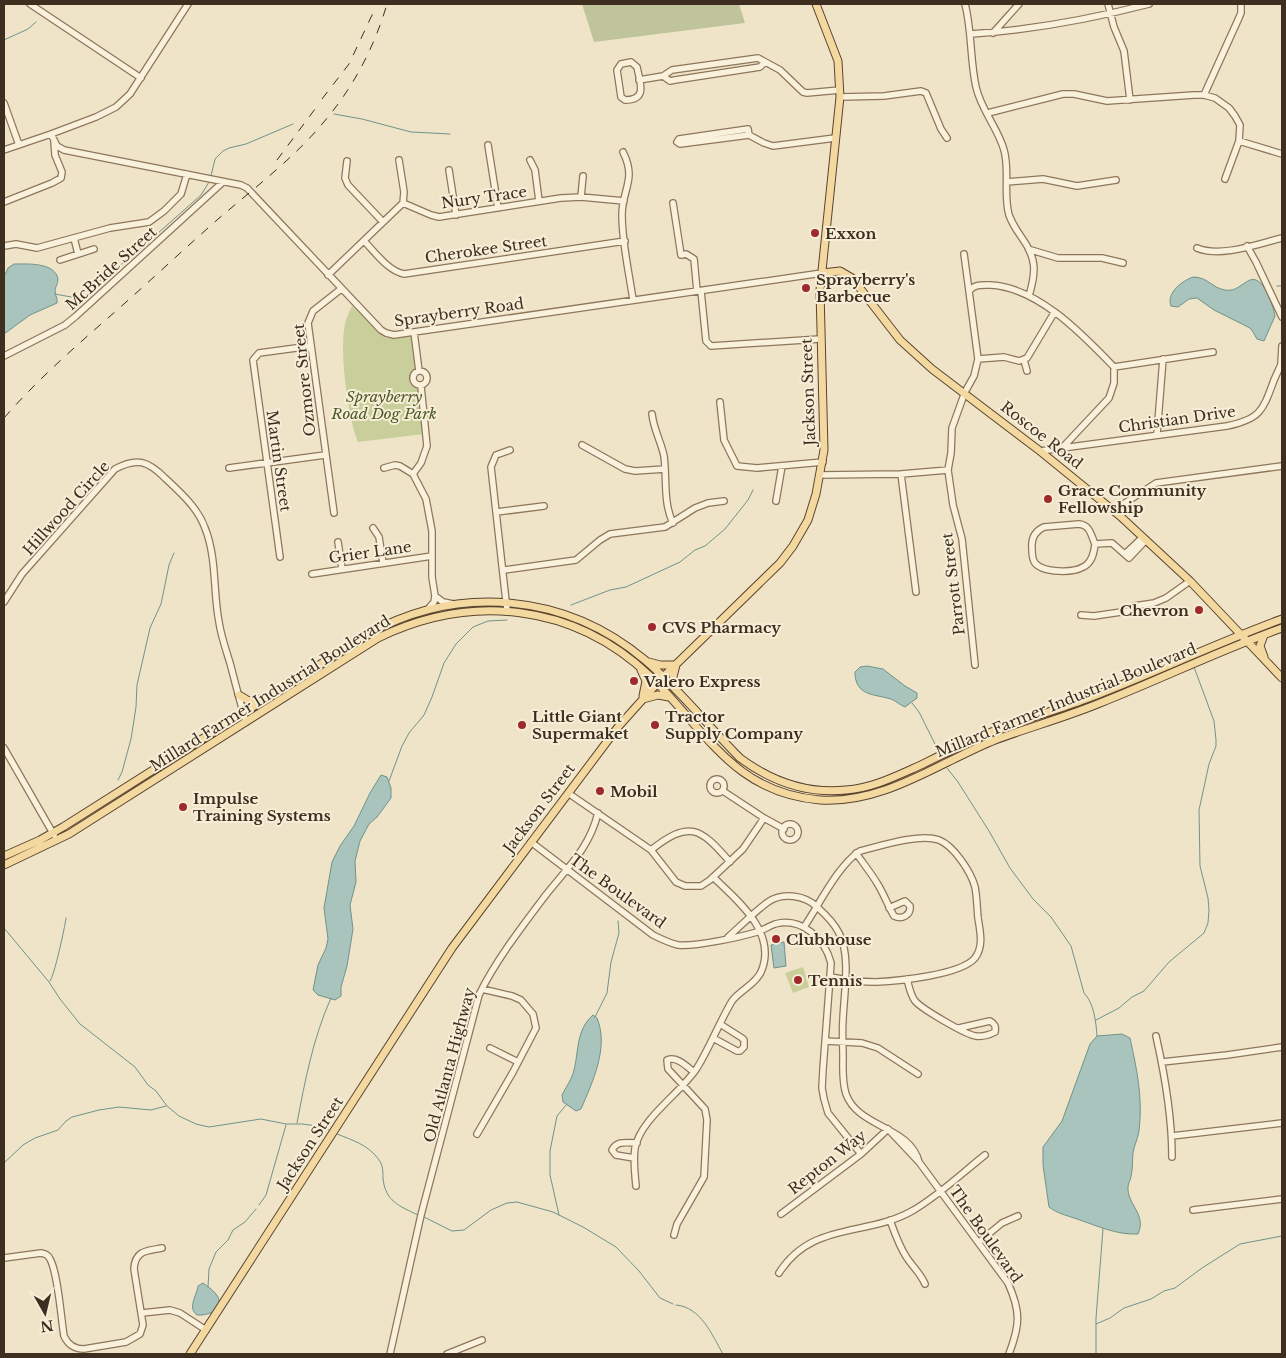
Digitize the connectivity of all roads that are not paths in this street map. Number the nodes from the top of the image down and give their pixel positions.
1 (30, 4) edge
2 (188, 4) edge
3 (816, 4) edge
4 (965, 4) edge
5 (1019, 4) edge
6 (1108, 4) edge
7 (1149, 4) edge
8 (1241, 4) edge
9 (1110, 14) junction
10 (993, 33) junction
11 (971, 34) junction
12 (765, 62) junction
13 (663, 76) junction
14 (141, 78) junction
15 (639, 80) junction
16 (840, 93) junction
17 (1204, 95) junction
18 (1130, 100) junction
19 (4, 103) edge
20 (988, 113) junction
21 (51, 134) junction
22 (748, 135) junction
23 (835, 138) junction
24 (947, 138) dead end
25 (54, 141) junction
26 (1239, 141) junction
27 (19, 145) junction
28 (488, 145) dead end
29 (4, 150) edge
30 (623, 152) dead end
31 (1282, 154) edge
32 (399, 160) dead end
33 (530, 160) dead end
34 (347, 161) dead end
35 (449, 170) dead end
36 (188, 174) junction
37 (583, 176) dead end
38 (1225, 179) dead end
39 (1116, 180) dead end
40 (223, 182) junction
41 (1006, 182) junction
42 (581, 198) junction
43 (539, 201) junction
44 (624, 201) junction
45 (4, 202) edge
46 (403, 203) junction
47 (673, 203) dead end
48 (498, 208) junction
49 (456, 215) junction
50 (383, 222) junction
51 (74, 238) junction
52 (1282, 238) edge
53 (364, 241) junction
54 (624, 242) junction
55 (4, 246) edge
56 (1247, 246) junction
57 (1197, 248) dead end
58 (94, 249) dead end
59 (1031, 250) junction
60 (78, 254) junction
61 (964, 254) dead end
62 (60, 260) dead end
63 (1123, 263) dead end
64 (822, 273) junction
65 (328, 275) junction
66 (341, 289) junction
67 (699, 291) junction
68 (968, 291) junction
69 (1029, 296) junction
70 (633, 300) junction
71 (1054, 313) junction
72 (1282, 318) edge
73 (414, 332) junction
74 (820, 339) junction
75 (311, 346) junction
76 (1282, 346) edge
77 (1214, 352) dead end
78 (4, 356) edge
79 (978, 359) junction
80 (1163, 359) junction
81 (1024, 360) junction
82 (1282, 363) edge
83 (1114, 367) junction
84 (419, 371) junction
85 (1028, 371) dead end
86 (421, 386) junction
87 (965, 392) junction
88 (720, 402) dead end
89 (652, 414) dead end
90 (1156, 434) junction
91 (582, 445) dead end
92 (1063, 447) junction
93 (510, 450) dead end
94 (1040, 451) junction
95 (325, 455) junction
96 (267, 462) junction
97 (823, 462) junction
98 (782, 466) junction
99 (1282, 466) edge
100 (230, 468) dead end
101 (384, 468) dead end
102 (665, 468) junction
103 (948, 470) junction
104 (413, 474) junction
105 (901, 474) junction
106 (820, 476) junction
107 (724, 501) dead end
108 (776, 502) dead end
109 (544, 506) dead end
110 (1114, 510) junction
111 (497, 512) junction
112 (334, 513) dead end
113 (673, 523) junction
114 (373, 528) dead end
115 (1145, 538) junction
116 (338, 542) dead end
117 (1095, 544) junction
118 (432, 556) junction
119 (280, 557) dead end
120 (383, 563) junction
121 (342, 569) junction
122 (504, 570) junction
123 (312, 574) dead end
124 (1190, 581) junction
125 (916, 592) dead end
126 (435, 596) junction
127 (4, 602) edge
128 (508, 602) junction
129 (454, 604) junction
130 (428, 609) junction
131 (507, 610) junction
132 (1081, 616) dead end
133 (1282, 619) edge
134 (1226, 620) junction
135 (1282, 628) edge
136 (1264, 634) junction
137 (1240, 635) junction
138 (1224, 641) junction
139 (1246, 641) junction
140 (1265, 660) junction
141 (646, 661) junction
142 (676, 665) junction
143 (975, 665) dead end
144 (640, 668) junction
145 (663, 676) junction
146 (1282, 678) edge
147 (656, 683) junction
148 (677, 692) junction
149 (275, 693) junction
150 (238, 695) junction
151 (670, 698) junction
152 (642, 699) junction
153 (243, 713) junction
154 (246, 722) junction
155 (4, 748) edge
156 (723, 791) dead end
157 (568, 793) junction
158 (598, 813) junction
159 (764, 818) junction
160 (784, 829) dead end
161 (53, 832) junction
162 (58, 841) junction
163 (531, 842) junction
164 (651, 850) junction
165 (856, 854) junction
166 (4, 856) edge
167 (730, 862) junction
168 (4, 865) edge
169 (568, 870) junction
170 (713, 877) junction
171 (818, 907) junction
172 (889, 908) dead end
173 (752, 917) junction
174 (804, 927) junction
175 (760, 931) junction
176 (727, 938) junction
177 (831, 977) junction
178 (907, 979) junction
179 (845, 980) junction
180 (482, 989) junction
181 (720, 1024) junction
182 (959, 1028) junction
183 (1156, 1036) dead end
184 (712, 1038) junction
185 (825, 1041) junction
186 (843, 1042) junction
187 (1282, 1046) edge
188 (490, 1048) dead end
189 (518, 1062) junction
190 (1162, 1062) junction
191 (694, 1072) junction
192 (918, 1074) dead end
193 (683, 1086) junction
194 (1282, 1123) edge
195 (888, 1130) junction
196 (477, 1134) dead end
197 (1172, 1136) junction
198 (636, 1143) junction
199 (861, 1154) junction
200 (986, 1155) dead end
201 (1172, 1157) dead end
202 (634, 1158) junction
203 (636, 1186) dead end
204 (940, 1191) junction
205 (1282, 1199) edge
206 (1193, 1210) dead end
207 (782, 1214) dead end
208 (1018, 1216) dead end
209 (890, 1220) junction
210 (674, 1235) dead end
211 (979, 1242) junction
212 (162, 1248) dead end
213 (4, 1258) edge
214 (779, 1273) dead end
215 (925, 1284) dead end
216 (142, 1313) junction
217 (206, 1330) junction
218 (482, 1340) dead end
219 (458, 1352) edge
220 (190, 1354) edge
221 (390, 1354) edge
222 (447, 1354) edge
223 (1009, 1354) edge

1 - 14 street
2 - 14 street
3 - 16 main road, Jackson Street
4 - 11 street
5 - 10 street
6 - 9 street
7 - 9 street
8 - 17 street
9 - 10 street
9 - 18 street
10 - 11 street
11 - 20 street
12 - 13 street
12 - 13 street
12 - 16 street
13 - 15 street
14 - 21 street
15 - 15 street
16 - 23 main road, Jackson Street
16 - 24 street
17 - 18 street
17 - 26 street
18 - 20 street
19 - 27 street
20 - 41 street
21 - 25 street
21 - 27 street
22 - 22 street
22 - 23 street
23 - 64 main road, Jackson Street
25 - 36 street, Sprayberry Road
25 - 45 street
26 - 31 street
26 - 38 street
27 - 29 street
28 - 48 street
30 - 44 street
32 - 46 street
33 - 43 street
34 - 50 street
35 - 49 street
36 - 40 street, Sprayberry Road
36 - 51 street
37 - 42 street
39 - 41 street
40 - 65 street, Sprayberry Road
40 - 78 street, McBride Street
41 - 59 street
42 - 43 street, Nury Trace
42 - 44 street, Nury Trace
43 - 48 street, Nury Trace
44 - 54 street
46 - 49 street, Nury Trace
46 - 50 street
47 - 67 street
48 - 49 street, Nury Trace
50 - 53 street
51 - 55 street
51 - 60 street
52 - 56 street
53 - 54 street, Cherokee Street
53 - 65 street
54 - 70 street
56 - 57 street
56 - 72 street
58 - 60 street
59 - 63 street
59 - 69 street
60 - 62 street
61 - 68 street
64 - 67 street, Sprayberry Road
64 - 74 main road, Jackson Street
64 - 87 main road, Roscoe Road
65 - 66 street, Sprayberry Road
66 - 73 street, Sprayberry Road
66 - 75 street, Ozmore Street
67 - 70 street, Sprayberry Road
67 - 74 street
68 - 69 street
68 - 79 street
69 - 71 street
70 - 73 street, Sprayberry Road
71 - 81 street
71 - 83 street
73 - 84 street
74 - 97 main road, Jackson Street
75 - 95 street, Ozmore Street
75 - 96 street, Martin Street
76 - 82 street, Christian Drive
77 - 80 street
79 - 81 street
79 - 87 street, Parrott Street
80 - 83 street
80 - 90 street
81 - 85 street
82 - 90 street, Christian Drive
83 - 92 street
84 - 86 street
84 - 86 street
86 - 104 street
87 - 94 main road, Roscoe Road
87 - 103 street, Parrott Street
88 - 98 street
89 - 102 street
90 - 92 street, Christian Drive
91 - 102 street
92 - 94 street, Christian Drive
93 - 111 street
94 - 110 main road, Roscoe Road
95 - 96 street
95 - 112 street, Ozmore Street
96 - 100 street
96 - 119 street, Martin Street
97 - 98 street
97 - 106 main road, Jackson Street
98 - 108 street
99 - 110 street
101 - 104 street
102 - 113 street
103 - 105 street
103 - 143 street, Parrott Street
104 - 118 street
105 - 106 street
105 - 125 street
106 - 142 main road, Jackson Street
107 - 113 street
109 - 111 street
110 - 115 main road, Roscoe Road
111 - 122 street
113 - 122 street
114 - 120 street
115 - 117 street
115 - 124 main road, Roscoe Road
116 - 121 street
117 - 117 street
118 - 120 street, Grier Lane
118 - 126 street
120 - 121 street, Grier Lane
121 - 123 street, Grier Lane
122 - 128 street
124 - 132 street
124 - 134 main road, Roscoe Road
126 - 129 street
126 - 130 street
127 - 150 street, Hillwood Circle
128 - 129 main road, Millard Farmer Industrial Boulevard
128 - 131 street
128 - 141 main road, Millard Farmer Industrial Boulevard
129 - 130 main road, Millard Farmer Industrial Boulevard
130 - 149 main road, Millard Farmer Industrial Boulevard
131 - 144 main road, Millard Farmer Industrial Boulevard
131 - 154 main road, Millard Farmer Industrial Boulevard
133 - 137 main road, Millard Farmer Industrial Boulevard
134 - 137 main road, Roscoe Road
134 - 138 main road
135 - 136 main road, Millard Farmer Industrial Boulevard
136 - 139 main road, Millard Farmer Industrial Boulevard
136 - 140 main road
137 - 138 main road, Millard Farmer Industrial Boulevard
137 - 139 main road, Roscoe Road
138 - 148 main road, Millard Farmer Industrial Boulevard
139 - 140 main road, Roscoe Road
139 - 151 main road, Millard Farmer Industrial Boulevard
140 - 146 main road, Roscoe Road
141 - 142 main road
141 - 145 main road, Millard Farmer Industrial Boulevard
142 - 145 main road, Jackson Street
142 - 148 main road
144 - 147 main road, Millard Farmer Industrial Boulevard
144 - 152 main road
145 - 147 main road, Jackson Street
145 - 148 main road, Millard Farmer Industrial Boulevard
147 - 151 main road, Millard Farmer Industrial Boulevard
147 - 152 main road, Jackson Street
149 - 150 main road
149 - 153 main road, Millard Farmer Industrial Boulevard
150 - 153 street, Hillwood Circle
151 - 152 main road
152 - 157 main road, Jackson Street
153 - 154 street, Hillwood Circle
153 - 161 main road, Millard Farmer Industrial Boulevard
154 - 162 main road, Millard Farmer Industrial Boulevard
155 - 161 street
156 - 159 street
157 - 158 street
157 - 163 main road, Jackson Street
158 - 164 street
158 - 169 street, Old Atlanta Highway
159 - 160 street
159 - 167 street
161 - 162 street
161 - 166 main road, Millard Farmer Industrial Boulevard
162 - 168 main road, Millard Farmer Industrial Boulevard
163 - 169 street, The Boulevard
163 - 217 main road, Jackson Street
164 - 167 street
164 - 170 street
165 - 171 street
165 - 172 street
165 - 178 street
167 - 170 street
169 - 176 street, The Boulevard
169 - 180 street, Old Atlanta Highway
170 - 173 street
171 - 173 street, The Boulevard
171 - 174 street
171 - 179 street, The Boulevard
173 - 175 street
173 - 176 street, The Boulevard
174 - 175 street, The Boulevard
174 - 177 street
175 - 176 street, The Boulevard
175 - 181 street
177 - 179 street
177 - 185 street
178 - 179 street
178 - 182 street
179 - 186 street, The Boulevard
180 - 189 street
180 - 221 street, Old Atlanta Highway
181 - 184 street
181 - 184 street
182 - 182 street
183 - 190 street
184 - 191 street
185 - 186 street
185 - 199 street
186 - 192 street
186 - 195 street, The Boulevard
187 - 190 street
188 - 189 street
189 - 196 street
190 - 197 street
191 - 193 street
191 - 193 street
193 - 198 street
193 - 210 street
194 - 197 street
195 - 199 street, Repton Way
195 - 204 street, The Boulevard
197 - 201 street
198 - 202 street
198 - 202 street
199 - 207 street, Repton Way
200 - 204 street
202 - 203 street
204 - 209 street
204 - 211 street, The Boulevard
205 - 206 street
208 - 211 street
209 - 214 street
209 - 215 street
211 - 223 street, The Boulevard
212 - 216 street
213 - 216 street
216 - 217 street
217 - 220 main road, Jackson Street
218 - 219 street
219 - 222 street

